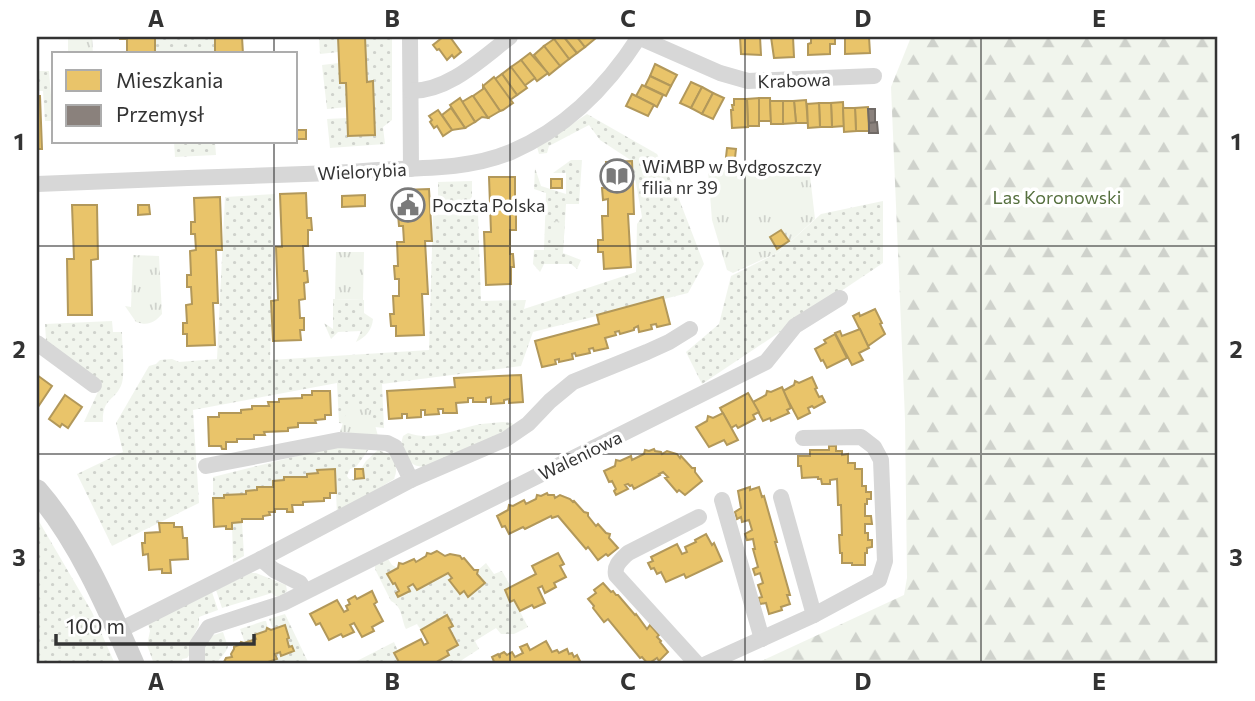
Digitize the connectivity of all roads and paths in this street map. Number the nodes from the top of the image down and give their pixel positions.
1 (410, 37) edge
2 (510, 37) edge
3 (638, 37) edge
4 (874, 76) dead end
5 (411, 91) junction
6 (411, 169) junction
7 (37, 184) edge
8 (840, 298) dead end
9 (690, 329) dead end
10 (39, 342) edge
11 (94, 385) dead end
12 (803, 438) dead end
13 (206, 466) dead end
14 (411, 480) junction
15 (37, 491) edge
16 (781, 497) dead end
17 (722, 500) dead end
18 (699, 517) dead end
19 (261, 559) junction
20 (305, 592) junction
21 (814, 615) junction
22 (118, 631) junction
23 (762, 639) junction
24 (133, 664) edge
25 (197, 664) edge
26 (696, 664) edge
27 (706, 664) edge

1 - 5 street
2 - 5 street
3 - 4 street, Krabowa
3 - 6 street, Wielorybia
5 - 6 street
6 - 7 street, Wielorybia
8 - 20 street, Waleniowa
9 - 14 street
10 - 11 street
12 - 21 street
13 - 14 street
14 - 19 street
15 - 22 main road
16 - 21 street
17 - 23 street
18 - 26 street
19 - 20 street
19 - 22 street
20 - 25 street, Waleniowa
21 - 23 street
22 - 24 main road
23 - 27 street

